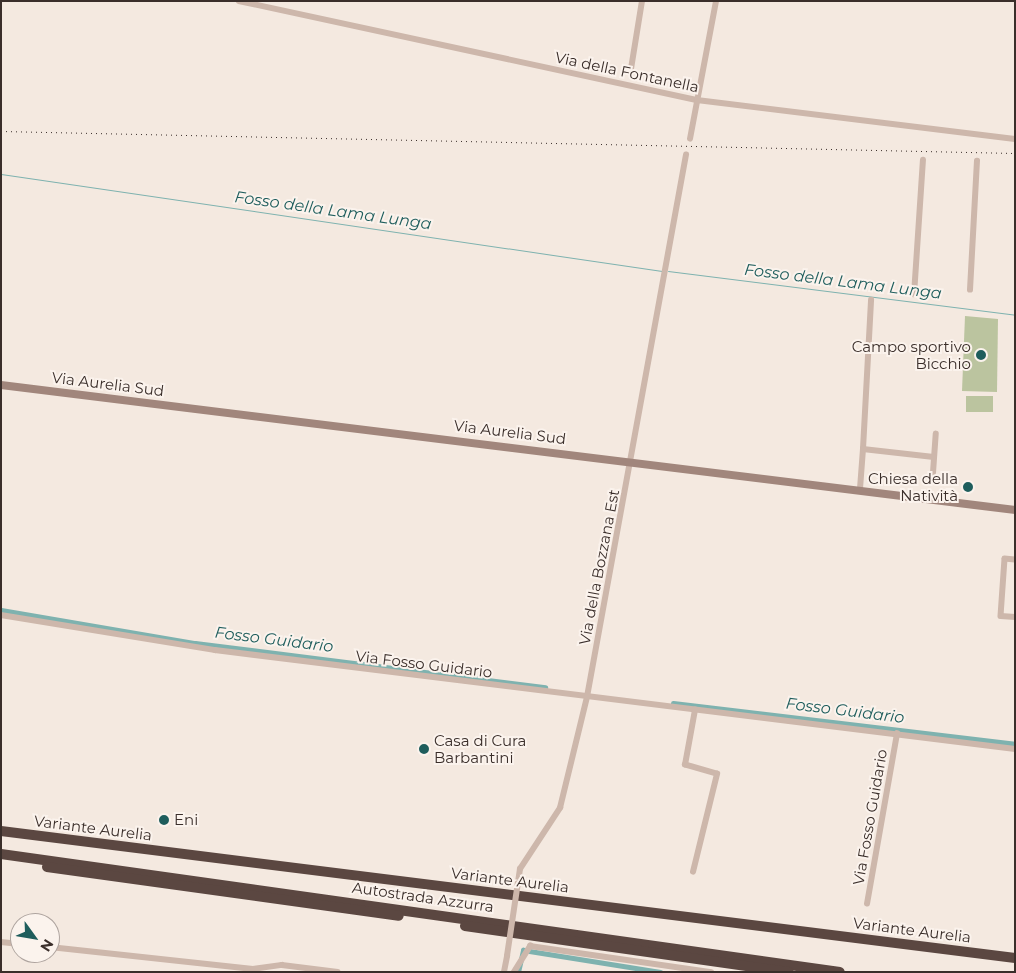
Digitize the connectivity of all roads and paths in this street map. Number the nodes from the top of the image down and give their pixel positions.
1 (239, 1) edge
2 (642, 1) edge
3 (716, 1) edge
4 (631, 69) dead end
5 (697, 100) junction
6 (690, 139) dead end
7 (1015, 139) edge
8 (686, 155) dead end
9 (923, 160) dead end
10 (977, 161) dead end
11 (970, 290) dead end
12 (914, 295) dead end
13 (871, 300) dead end
14 (1, 385) edge
15 (936, 434) dead end
16 (863, 449) junction
17 (934, 458) junction
18 (631, 461) junction
19 (933, 473) dead end
20 (860, 489) junction
21 (1015, 510) edge
22 (1015, 560) edge
23 (1, 615) edge
24 (1015, 617) edge
25 (587, 697) junction
26 (696, 710) junction
27 (897, 734) junction
28 (1015, 748) edge
29 (1, 826) edge
30 (1, 831) edge
31 (1, 854) edge
32 (1, 861) edge
33 (693, 872) dead end
34 (867, 904) dead end
35 (60, 948) edge
36 (1015, 952) edge
37 (1015, 958) edge
38 (275, 966) junction
39 (284, 972) edge
40 (338, 972) edge
41 (504, 972) edge
42 (514, 972) edge
43 (711, 972) edge
44 (789, 972) edge
45 (840, 972) edge

1 - 5 street, Via della Fontanella
2 - 4 street
3 - 5 street
5 - 6 street
5 - 7 street, Via della Fontanella
8 - 18 street, Via della Bozzana Est
9 - 12 street
10 - 11 street
13 - 16 street
14 - 18 main road, Via Aurelia Sud
15 - 17 street
16 - 17 street
16 - 20 street
17 - 19 street
18 - 20 main road, Via Aurelia Sud
18 - 25 street, Via della Bozzana Est
20 - 21 main road, Via Aurelia Sud
22 - 24 street
23 - 25 street, Via Fosso Guidario
25 - 26 street, Via Fosso Guidario
25 - 41 street, Via della Bozzana Est, bridge
26 - 27 street, Via Fosso Guidario
26 - 33 street
27 - 28 street, Via Fosso Guidario
27 - 34 street, Via Fosso Guidario
29 - 36 highway, Variante Aurelia
30 - 37 highway, Variante Aurelia
31 - 45 highway, Autostrada Azzurra
32 - 44 highway, Autostrada Azzurra
35 - 38 street
38 - 39 street
38 - 40 street
42 - 43 street

